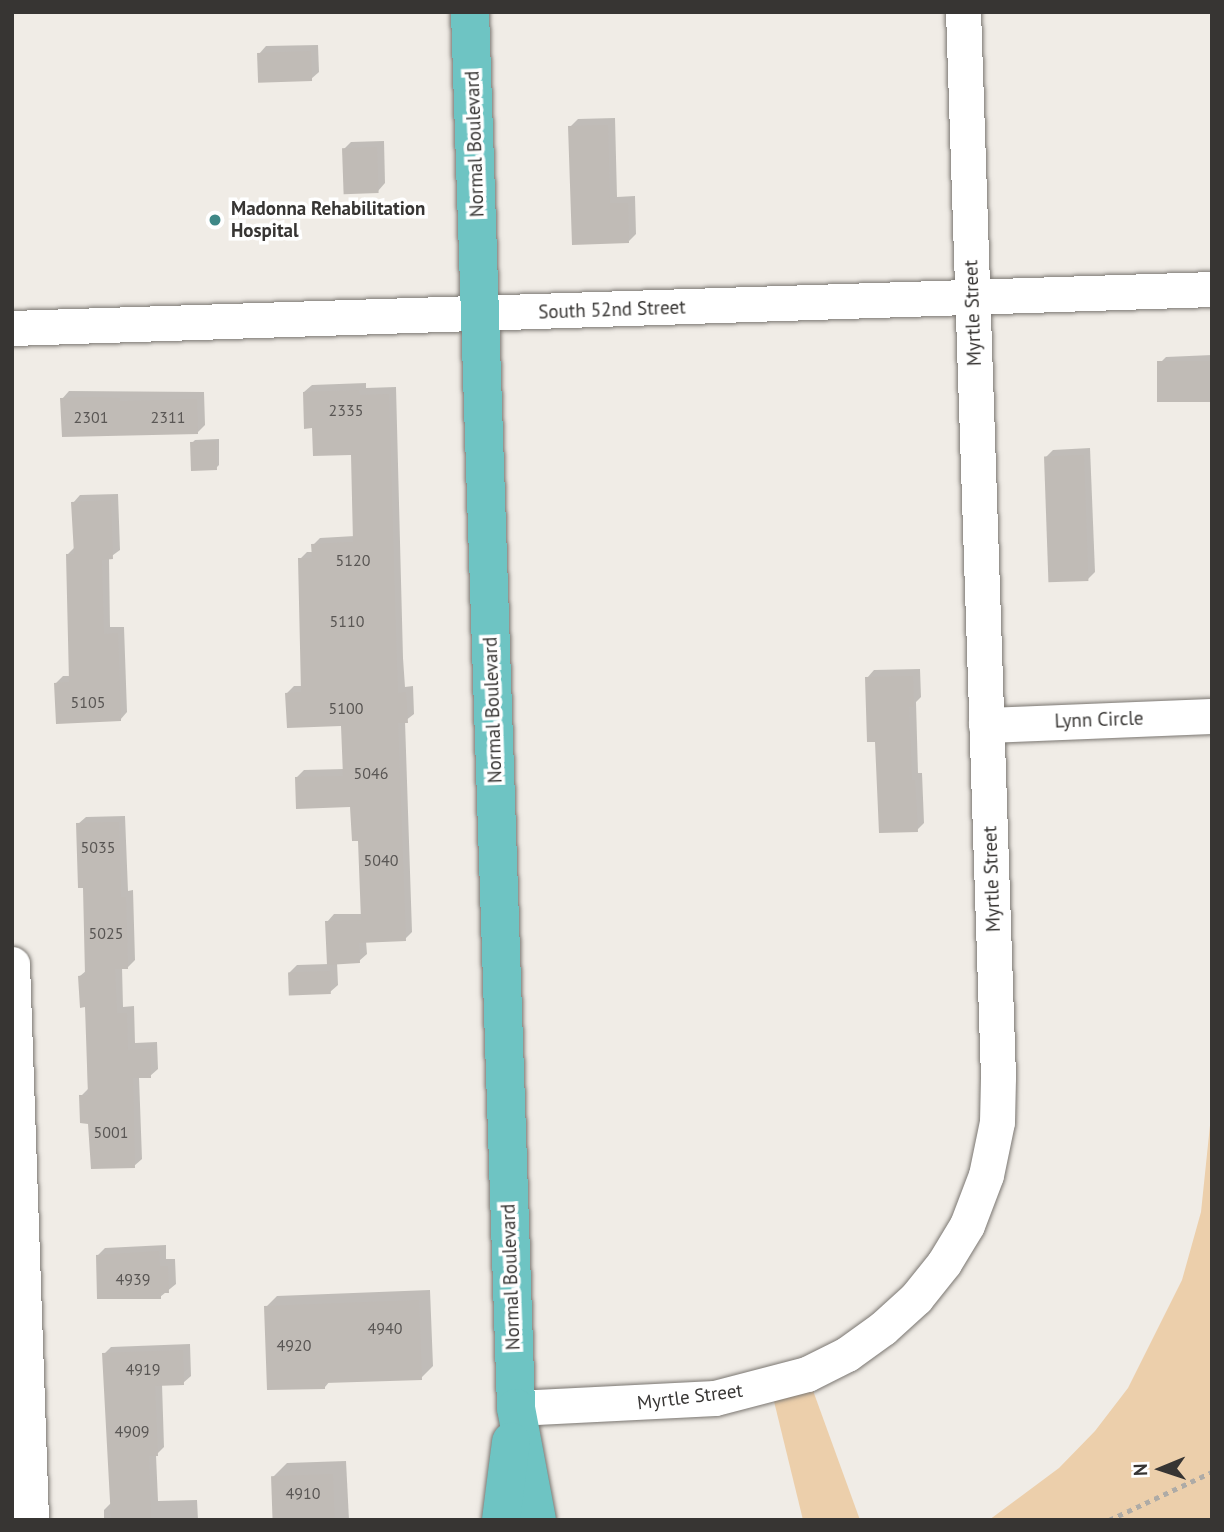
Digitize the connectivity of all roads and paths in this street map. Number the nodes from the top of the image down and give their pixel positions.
1 (470, 12) edge
2 (963, 12) edge
3 (1212, 289) edge
4 (972, 297) junction
5 (481, 315) junction
6 (12, 328) edge
7 (1212, 716) edge
8 (986, 724) junction
9 (12, 964) edge
10 (16, 1185) edge
11 (516, 1408) junction
12 (1212, 1472) edge
13 (31, 1520) edge
14 (501, 1520) edge
15 (537, 1520) edge
16 (1109, 1520) edge

1 - 5 main road, Normal Boulevard
2 - 4 street, Myrtle Street
3 - 4 street, South 52nd Street
4 - 5 street, South 52nd Street
4 - 8 street, Myrtle Street
5 - 6 street, South 52nd Street
5 - 11 main road, Normal Boulevard
7 - 8 street, Lynn Circle
8 - 11 street, Myrtle Street
9 - 10 street
10 - 13 street
11 - 14 main road, Normal Boulevard
11 - 15 main road, Normal Boulevard
12 - 16 path

